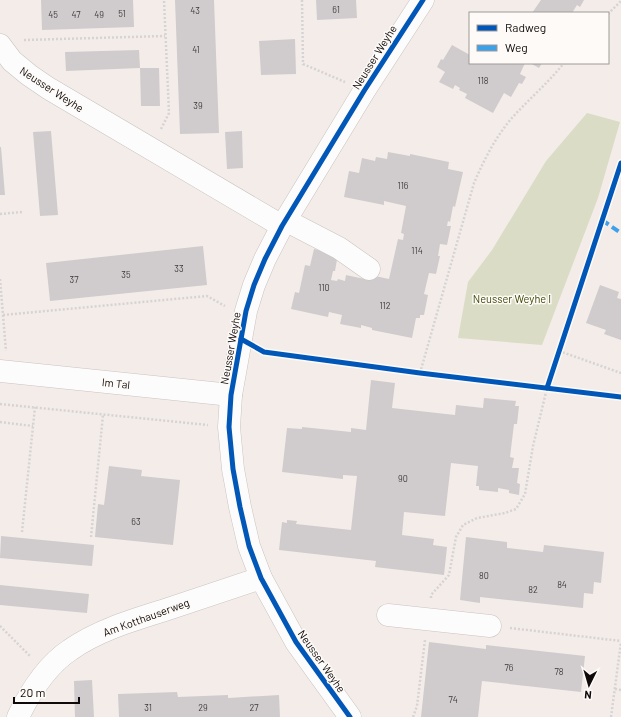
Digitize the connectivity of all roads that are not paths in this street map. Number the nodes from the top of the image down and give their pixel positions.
1 (422, 0) edge
2 (0, 46) edge
3 (284, 223) junction
4 (368, 269) dead end
5 (3, 364) edge
6 (231, 394) junction
7 (261, 578) junction
8 (388, 615) dead end
9 (490, 626) road end
10 (18, 717) edge
11 (350, 717) edge

1 - 3 street, Neusser Weyhe
2 - 3 street, Neusser Weyhe
3 - 4 street
3 - 6 street, Neusser Weyhe
5 - 6 street, Im Tal
6 - 7 street, Neusser Weyhe
7 - 10 street, Am Kotthauserweg
7 - 11 street, Neusser Weyhe
8 - 9 street

